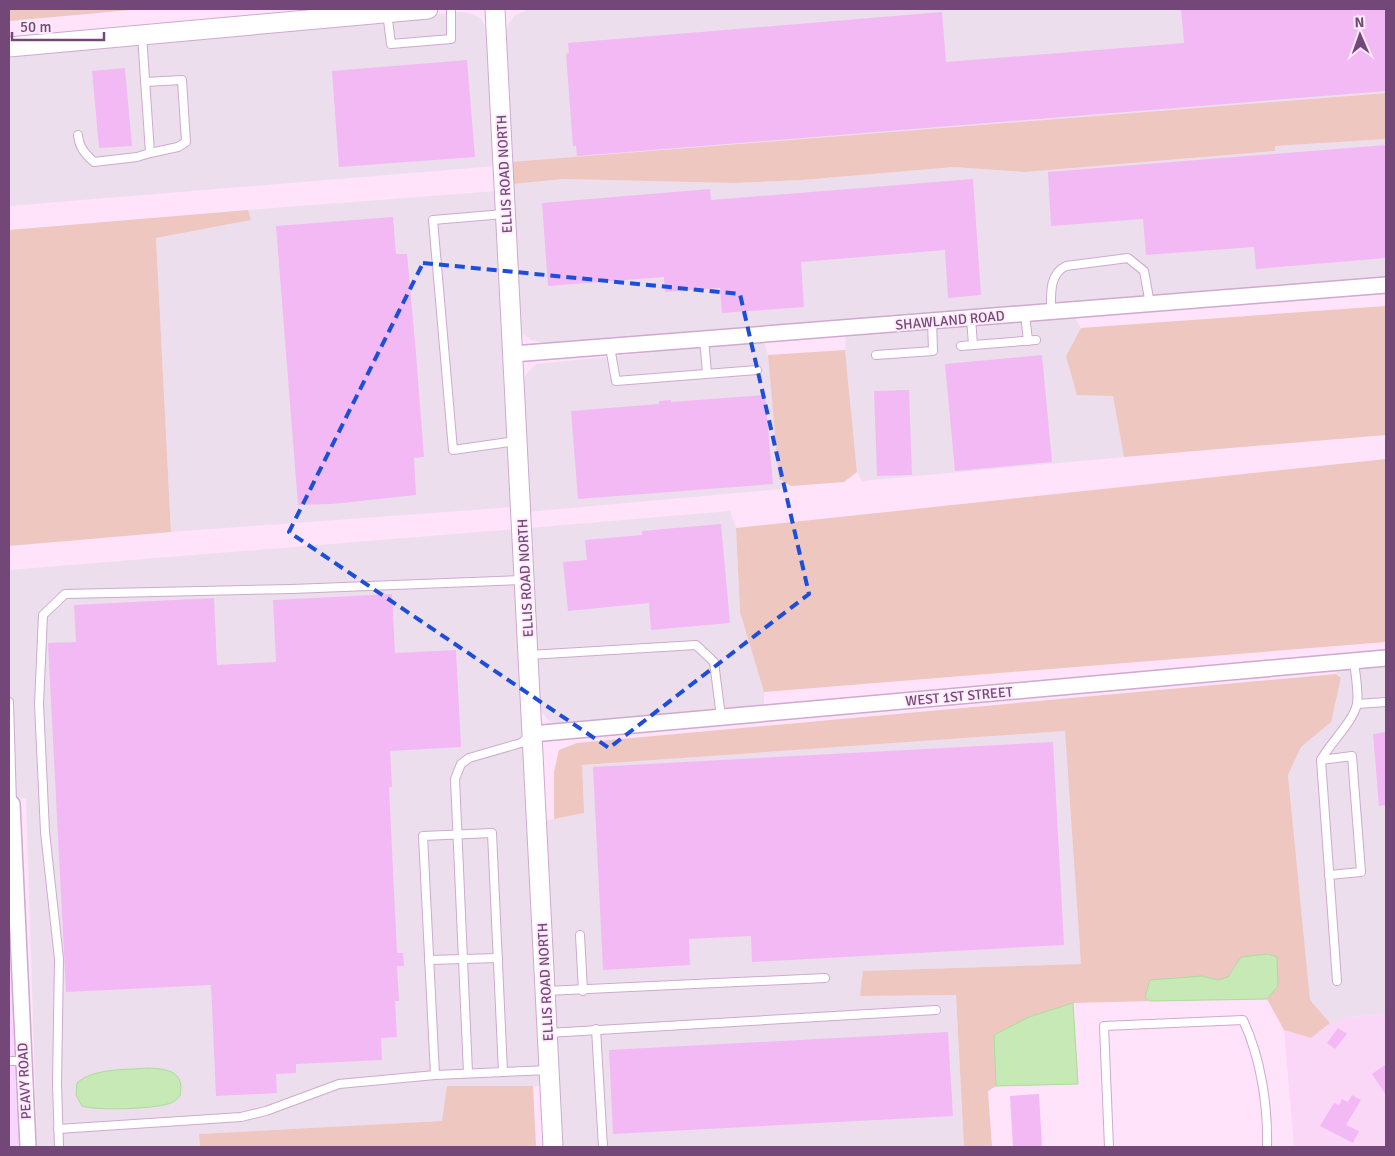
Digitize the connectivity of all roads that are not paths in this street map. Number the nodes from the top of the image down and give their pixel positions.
1 (428, 9) edge
2 (451, 9) edge
3 (496, 9) edge
4 (387, 12) junction
5 (142, 35) junction
6 (9, 47) edge
7 (145, 82) junction
8 (78, 135) dead end
9 (150, 153) junction
10 (506, 214) junction
11 (1386, 285) edge
12 (1150, 304) junction
13 (1051, 311) junction
14 (1025, 314) junction
15 (971, 318) junction
16 (932, 321) junction
17 (704, 339) junction
18 (973, 345) junction
19 (961, 346) dead end
20 (610, 347) junction
21 (513, 354) junction
22 (876, 355) dead end
23 (757, 370) dead end
24 (707, 373) junction
25 (517, 441) junction
26 (524, 580) junction
27 (529, 655) junction
28 (1386, 658) edge
29 (1354, 660) junction
30 (9, 702) edge
31 (1386, 702) edge
32 (1357, 704) junction
33 (721, 717) junction
34 (532, 734) junction
35 (1321, 760) junction
36 (10, 765) edge
37 (12, 804) joint
38 (456, 835) junction
39 (1329, 875) junction
40 (580, 934) dead end
41 (498, 958) junction
42 (461, 959) junction
43 (429, 960) junction
44 (825, 978) dead end
45 (1337, 981) dead end
46 (546, 991) junction
47 (583, 991) junction
48 (936, 1010) dead end
49 (596, 1029) junction
50 (548, 1034) junction
51 (16, 1061) edge
52 (549, 1070) junction
53 (503, 1072) junction
54 (468, 1073) junction
55 (435, 1074) junction
56 (58, 1129) junction
57 (28, 1147) edge
58 (59, 1147) edge
59 (553, 1147) edge
60 (603, 1147) edge
61 (1109, 1147) edge
62 (1267, 1147) edge

1 - 4 street
2 - 4 lane
3 - 10 street, ELLIS ROAD NORTH
4 - 5 street
5 - 6 street
5 - 7 lane
7 - 9 lane
7 - 9 lane
8 - 9 lane
10 - 21 street, ELLIS ROAD NORTH
10 - 25 lane
11 - 12 street, SHAWLAND ROAD
12 - 13 street, SHAWLAND ROAD
12 - 13 lane
13 - 14 street, SHAWLAND ROAD
14 - 15 street, SHAWLAND ROAD
14 - 18 lane
15 - 16 street, SHAWLAND ROAD
15 - 18 lane
16 - 17 street, SHAWLAND ROAD
16 - 22 lane
17 - 20 street, SHAWLAND ROAD
17 - 24 lane
18 - 19 lane
20 - 21 street, SHAWLAND ROAD
20 - 24 lane
21 - 25 street, ELLIS ROAD NORTH
23 - 24 lane
25 - 26 street, ELLIS ROAD NORTH
26 - 27 street, ELLIS ROAD NORTH
26 - 56 lane
27 - 33 lane
27 - 34 street, ELLIS ROAD NORTH
28 - 29 street, WEST 1ST STREET
29 - 32 lane
29 - 33 street, WEST 1ST STREET
30 - 36 lane
31 - 32 lane
32 - 35 lane
33 - 34 street, WEST 1ST STREET
34 - 38 lane
34 - 46 street, ELLIS ROAD NORTH
35 - 39 lane
35 - 39 lane
36 - 37 lane
37 - 51 street, PEAVY ROAD
38 - 41 lane
38 - 42 lane
38 - 43 lane
39 - 45 lane
40 - 47 lane
41 - 42 lane
41 - 53 lane
42 - 43 lane
42 - 54 lane
43 - 55 lane
44 - 47 lane
46 - 47 lane
46 - 50 street, ELLIS ROAD NORTH
48 - 49 lane
49 - 50 lane
49 - 60 lane
50 - 52 street, ELLIS ROAD NORTH
51 - 57 street, PEAVY ROAD
52 - 53 lane
52 - 59 street, ELLIS ROAD NORTH
53 - 54 lane
54 - 55 lane
55 - 56 lane
56 - 58 lane
61 - 62 lane

